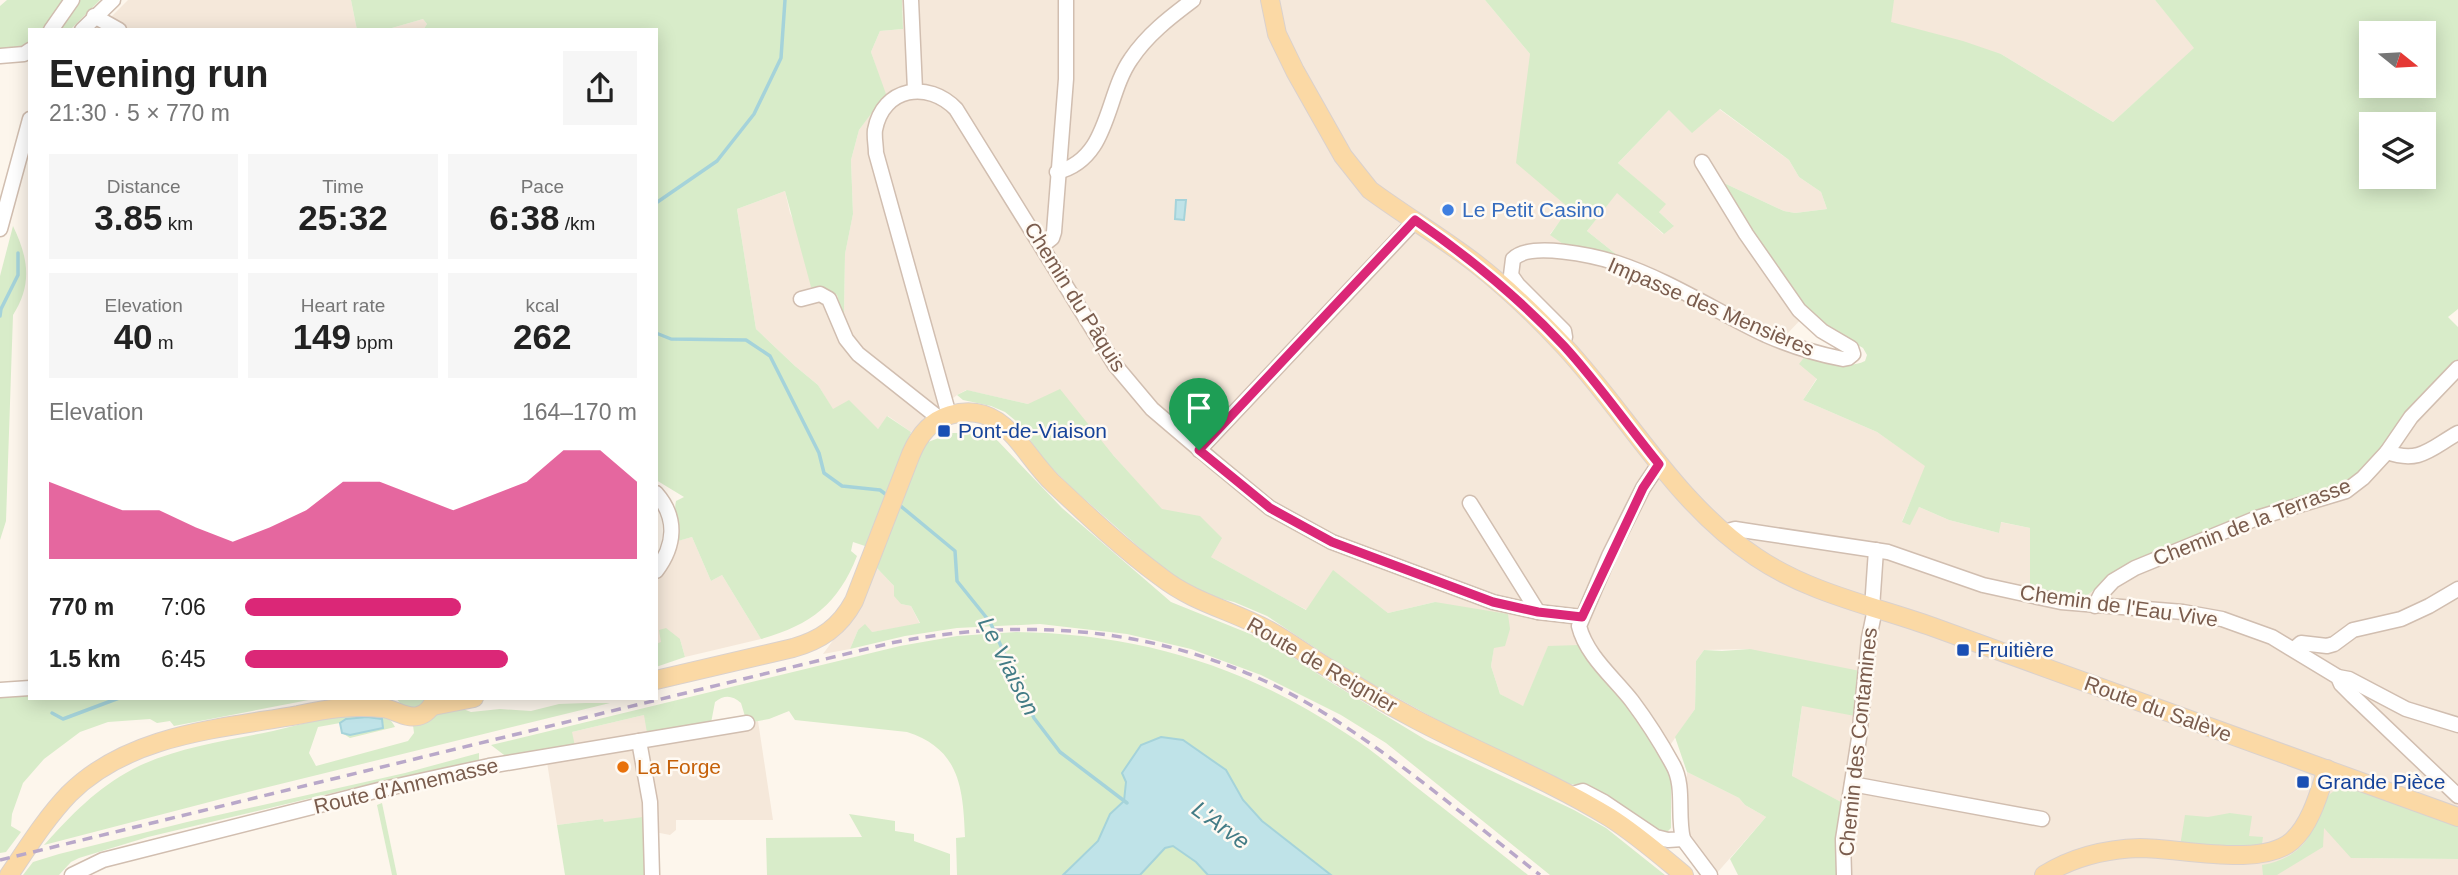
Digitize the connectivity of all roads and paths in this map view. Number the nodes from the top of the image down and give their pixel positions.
1 (72, 0) edge
2 (113, 0) edge
3 (911, 0) edge
4 (1066, 0) edge
5 (1193, 0) edge
6 (1270, 0) edge
7 (94, 16) junction
8 (52, 28) edge
9 (84, 28) edge
10 (115, 28) edge
11 (28, 51) edge
12 (0, 56) edge
13 (915, 90) junction
14 (28, 126) edge
15 (1702, 162) dead end
16 (1058, 172) junction
17 (1415, 220) junction
18 (0, 229) edge
19 (1043, 245) junction
20 (801, 299) dead end
21 (1560, 342) junction
22 (2458, 368) edge
23 (938, 421) junction
24 (2458, 433) edge
25 (1199, 450) junction
26 (2387, 452) junction
27 (1659, 464) junction
28 (658, 497) edge
29 (1470, 503) dead end
30 (1724, 532) junction
31 (1877, 550) junction
32 (658, 568) edge
33 (2452, 592) edge
34 (2095, 606) junction
35 (1874, 608) junction
36 (1538, 612) junction
37 (1582, 617) junction
38 (2294, 649) junction
39 (2338, 677) junction
40 (658, 680) edge
41 (28, 688) edge
42 (0, 690) edge
43 (454, 700) edge
44 (353, 702) edge
45 (434, 702) edge
46 (393, 704) edge
47 (747, 723) dead end
48 (2458, 725) edge
49 (639, 741) junction
50 (2327, 769) junction
51 (1852, 784) junction
52 (1569, 795) junction
53 (2458, 796) edge
54 (2458, 817) edge
55 (2042, 819) dead end
56 (1683, 839) junction
57 (9, 875) edge
58 (72, 875) edge
59 (652, 875) edge
60 (1684, 875) edge
61 (1710, 875) edge
62 (1844, 875) edge
63 (2044, 875) edge

1 - 8 street
2 - 7 street
3 - 13 street
4 - 16 street
5 - 16 street
6 - 17 main road, Route du Salève
7 - 9 street
7 - 10 street
11 - 12 street
13 - 19 street, Chemin du Pâquis
13 - 23 street
14 - 18 street
15 - 21 street, Impasse des Mensières
16 - 19 street
17 - 21 main road, Route du Salève
17 - 25 street
19 - 25 street, Chemin du Pâquis
20 - 23 street
21 - 27 main road, Route du Salève
22 - 26 street, Chemin de la Terrasse
23 - 40 main road
23 - 52 main road, Route de Reignier
24 - 26 street
25 - 36 street, Chemin du Pâquis
26 - 34 street, Chemin de la Terrasse
27 - 30 main road, Route du Salève
27 - 37 street
28 - 32 street
29 - 36 street
30 - 31 street, Chemin de l'Eau Vive
30 - 35 main road, Route du Salève
31 - 34 street, Chemin de l'Eau Vive
31 - 35 street, Chemin des Contamines
33 - 38 street
34 - 38 street, Chemin de l'Eau Vive
35 - 50 main road, Route du Salève
35 - 51 street, Chemin des Contamines
36 - 37 street, Chemin du Pâquis
37 - 56 street
38 - 39 street, Chemin de l'Eau Vive
39 - 48 street
39 - 53 street, Chemin de l'Eau Vive
41 - 42 street
43 - 45 main road
44 - 46 main road
44 - 57 main road
45 - 46 main road
47 - 49 street, Route d'Annemasse
49 - 58 street, Route d'Annemasse
49 - 59 street
50 - 54 main road, Route du Salève
50 - 63 main road
51 - 55 street
51 - 62 street, Chemin des Contamines
52 - 56 street
52 - 60 main road, Route de Reignier
56 - 61 street

